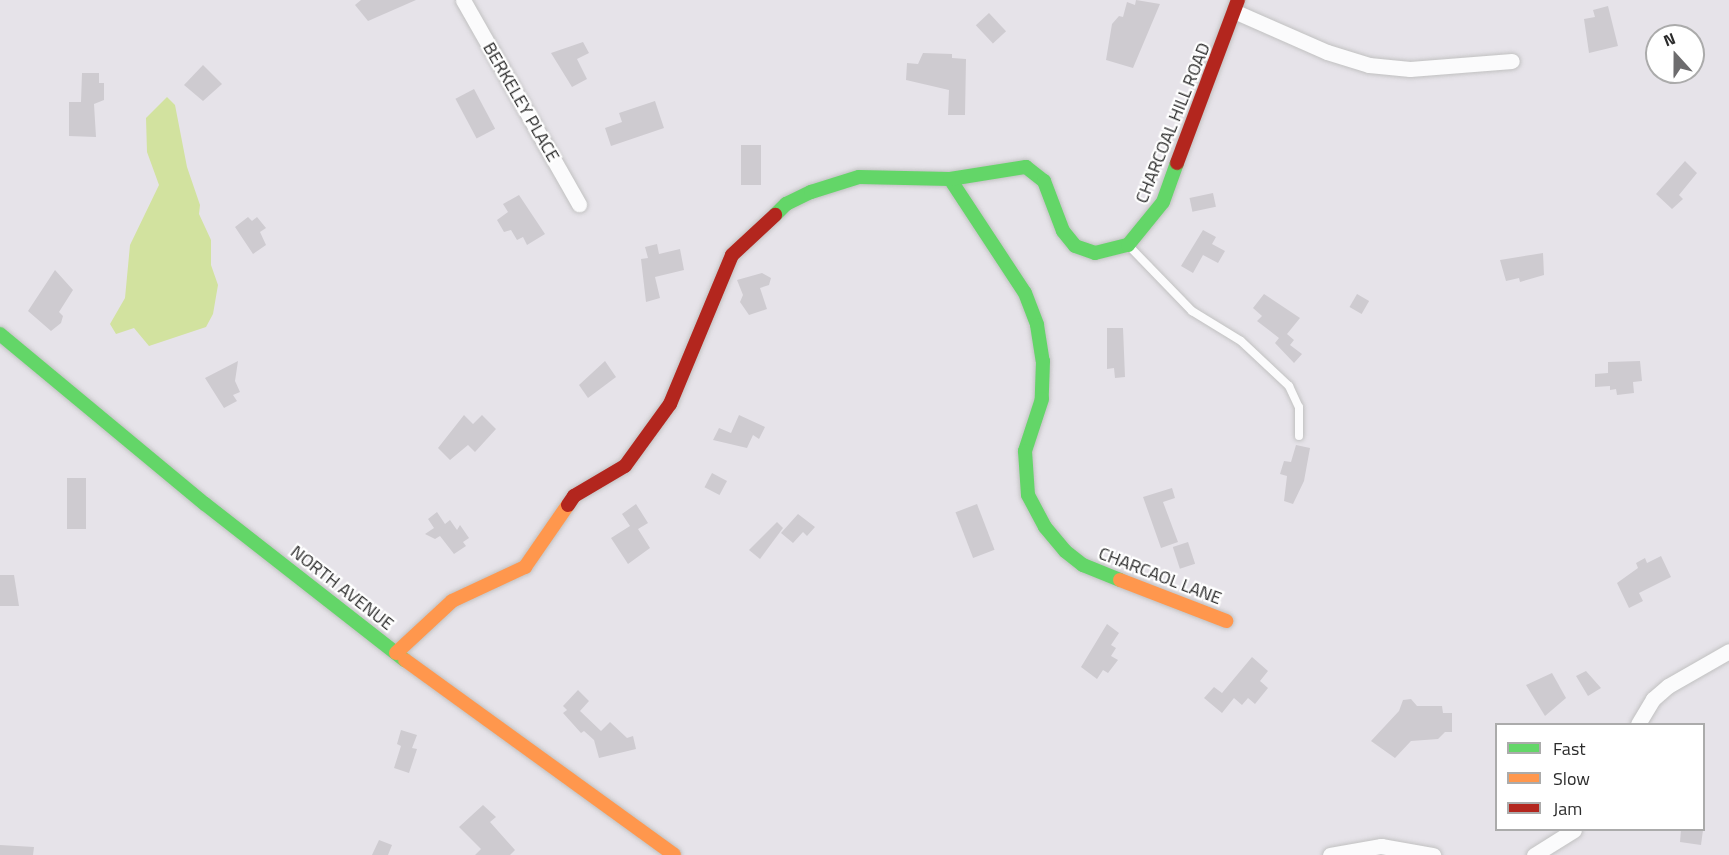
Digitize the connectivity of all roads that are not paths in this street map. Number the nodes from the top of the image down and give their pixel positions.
1 (463, 0) edge
2 (1237, 6) edge
3 (1512, 61) dead end
4 (950, 179) junction
5 (579, 204) dead end
6 (1128, 245) junction
7 (0, 334) edge
8 (1299, 436) dead end
9 (1226, 621) dead end
10 (1729, 651) edge
11 (396, 653) junction
12 (1639, 723) edge
13 (1572, 831) edge
14 (674, 855) edge
15 (1330, 855) edge
16 (1433, 855) edge
17 (1534, 855) edge

1 - 5 street, BERKELEY PLACE
2 - 3 street
2 - 6 street, CHARCOAL HILL ROAD
4 - 6 street
4 - 9 street, CHARCAOL LANE
4 - 11 street
6 - 8 lane
7 - 11 street, NORTH AVENUE
10 - 12 street
11 - 14 street, NORTH AVENUE
13 - 17 street
15 - 16 street

